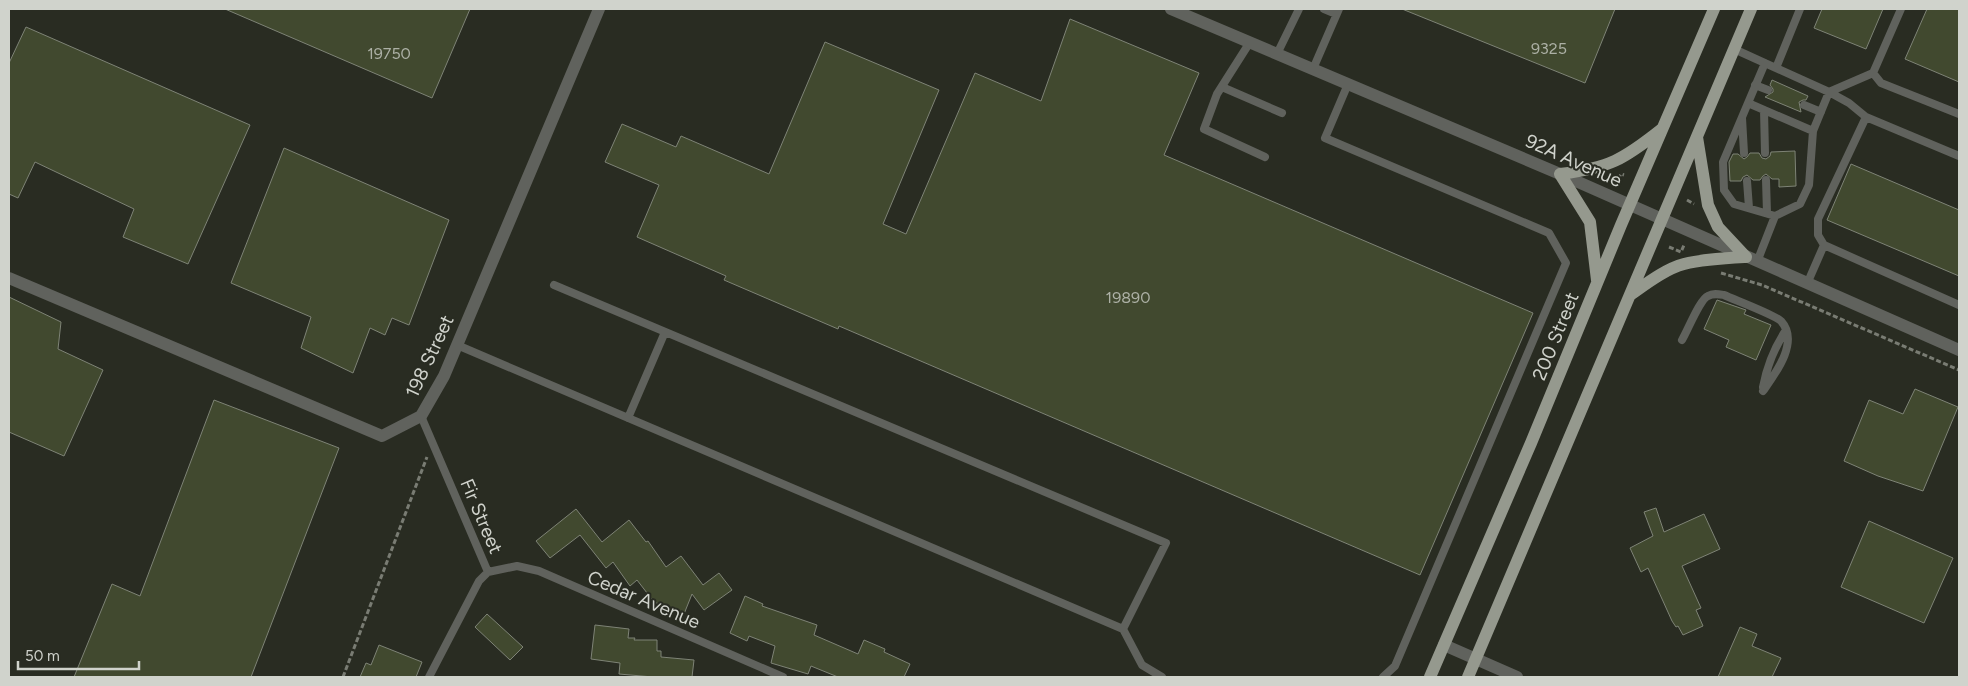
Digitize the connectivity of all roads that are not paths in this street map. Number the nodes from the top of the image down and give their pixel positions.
1 (599, 9) edge
2 (1171, 9) edge
3 (1299, 9) edge
4 (1324, 9) edge
5 (1714, 9) edge
6 (1751, 9) edge
7 (1800, 9) edge
8 (1901, 9) edge
9 (1337, 11) edge
10 (1250, 42) junction
11 (1734, 49) junction
12 (1278, 54) junction
13 (1765, 63) junction
14 (1776, 68) junction
15 (1313, 70) junction
16 (1872, 73) junction
17 (1348, 84) junction
18 (1756, 85) junction
19 (1222, 87) junction
20 (1768, 90) dead end
21 (1829, 92) junction
22 (1748, 103) junction
23 (1804, 105) dead end
24 (1764, 110) junction
25 (1821, 112) junction
26 (1282, 113) dead end
27 (1959, 114) edge
28 (1742, 116) junction
29 (1866, 118) junction
30 (1664, 127) junction
31 (1813, 131) junction
32 (1697, 137) junction
33 (1765, 153) dead end
34 (1744, 154) dead end
35 (1959, 156) edge
36 (1265, 157) dead end
37 (1560, 174) junction
38 (1746, 180) dead end
39 (1766, 180) dead end
40 (1630, 206) junction
41 (1749, 208) junction
42 (1771, 214) junction
43 (1662, 220) junction
44 (1824, 245) junction
45 (1752, 260) junction
46 (9, 278) edge
47 (1597, 284) junction
48 (1807, 284) junction
49 (554, 285) dead end
50 (1630, 295) junction
51 (1959, 305) edge
52 (665, 332) junction
53 (1682, 340) dead end
54 (457, 345) junction
55 (1959, 350) edge
56 (1763, 391) dead end
57 (422, 416) junction
58 (628, 418) junction
59 (488, 572) junction
60 (1122, 630) junction
61 (1444, 645) junction
62 (1476, 659) junction
63 (429, 677) edge
64 (783, 677) edge
65 (1162, 677) edge
66 (1383, 677) edge
67 (1430, 677) edge
68 (1468, 677) edge
69 (1517, 677) edge

1 - 54 street, 198 Street
2 - 10 street, 92A Avenue
3 - 12 lane
4 - 9 lane
5 - 30 main road, 200 Street
6 - 11 main road
7 - 14 lane
8 - 16 lane
9 - 15 lane
10 - 12 street, 92A Avenue
10 - 19 lane
11 - 13 lane
11 - 32 main road
12 - 15 street, 92A Avenue
13 - 14 lane
13 - 18 lane
14 - 21 lane
15 - 17 street, 92A Avenue
16 - 21 lane
16 - 27 lane
17 - 37 street, 92A Avenue
17 - 66 lane
18 - 20 lane
18 - 22 lane
19 - 26 lane
19 - 36 lane
21 - 25 lane
21 - 29 lane
22 - 24 lane
22 - 28 lane
23 - 25 lane
24 - 31 lane
24 - 33 lane
25 - 31 lane
28 - 34 lane
28 - 41 lane
29 - 35 lane
29 - 44 lane
30 - 37 main road
30 - 40 main road, 200 Street
31 - 42 lane
32 - 43 main road
32 - 45 main road
37 - 40 street, 92A Avenue
37 - 47 main road
38 - 41 lane
39 - 42 lane
40 - 43 street, 92A Avenue
40 - 47 main road, 200 Street
41 - 42 lane
42 - 45 lane
43 - 45 street, 92A Avenue
43 - 50 main road
44 - 48 lane
44 - 51 lane
45 - 48 street, 92A Avenue
45 - 50 main road
46 - 57 street, 198 Street
47 - 61 main road, 200 Street
48 - 55 street, 92A Avenue
49 - 52 lane
50 - 62 main road
52 - 58 lane
52 - 60 lane
53 - 56 lane
54 - 57 street, 198 Street
54 - 58 lane
57 - 59 lane, Fir Street
58 - 60 lane
59 - 63 lane, Fir Street
59 - 64 lane, Cedar Avenue
60 - 65 lane
61 - 62 street
61 - 67 main road, 200 Street
62 - 68 main road
62 - 69 street

